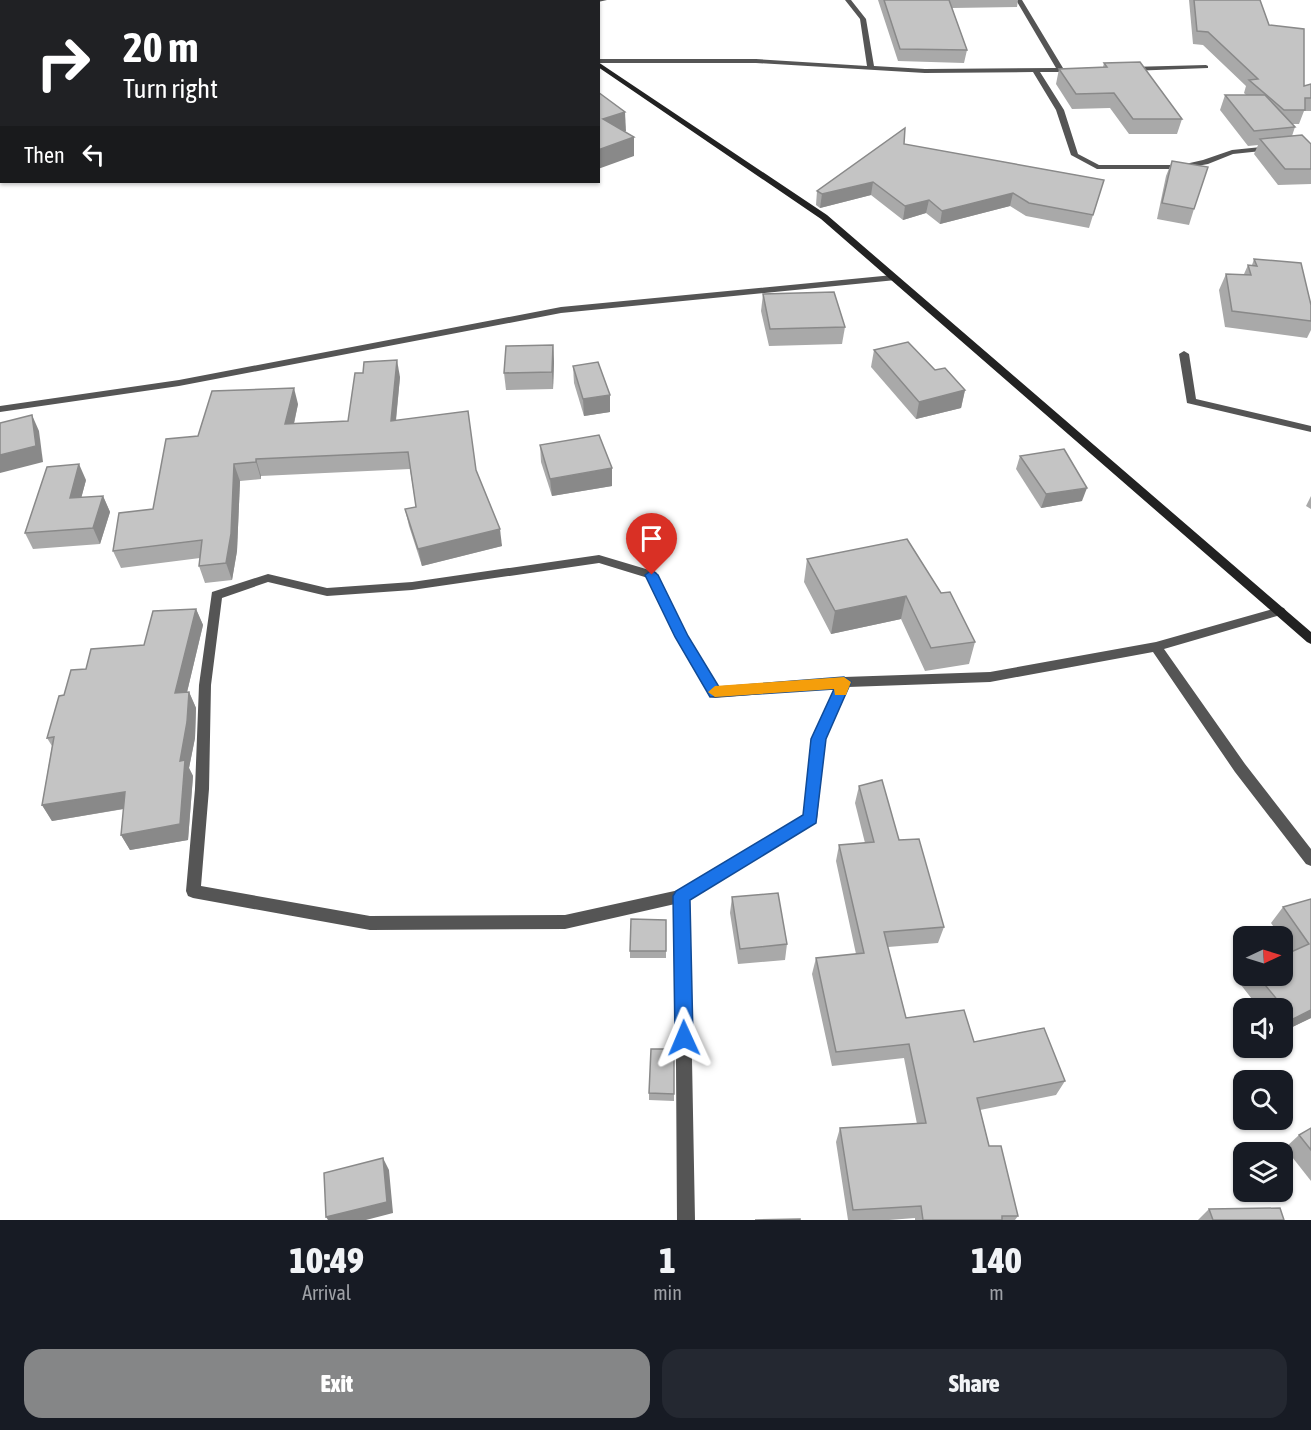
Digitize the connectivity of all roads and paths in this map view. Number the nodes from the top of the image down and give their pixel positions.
1 (848, 0) edge
2 (1019, 0) edge
3 (600, 62) edge
4 (600, 63) edge
5 (1206, 67) dead end
6 (871, 68) junction
7 (1083, 69) edge
8 (1117, 69) edge
9 (1035, 70) junction
10 (1061, 70) junction
11 (1277, 148) edge
12 (893, 278) junction
13 (1184, 354) dead end
14 (0, 409) edge
15 (1311, 429) edge
16 (1280, 611) junction
17 (1311, 639) edge
18 (1156, 647) junction
19 (844, 682) junction
20 (1311, 860) edge
21 (682, 896) junction
22 (686, 1220) edge

1 - 6 street
2 - 10 street
3 - 6 street
4 - 12 main road
5 - 8 street
6 - 9 street
7 - 10 street
9 - 10 street
9 - 11 street
12 - 14 street
12 - 16 main road
13 - 15 street
16 - 17 main road
16 - 18 street
18 - 19 street
18 - 20 street
19 - 21 street
19 - 21 street
21 - 22 street

